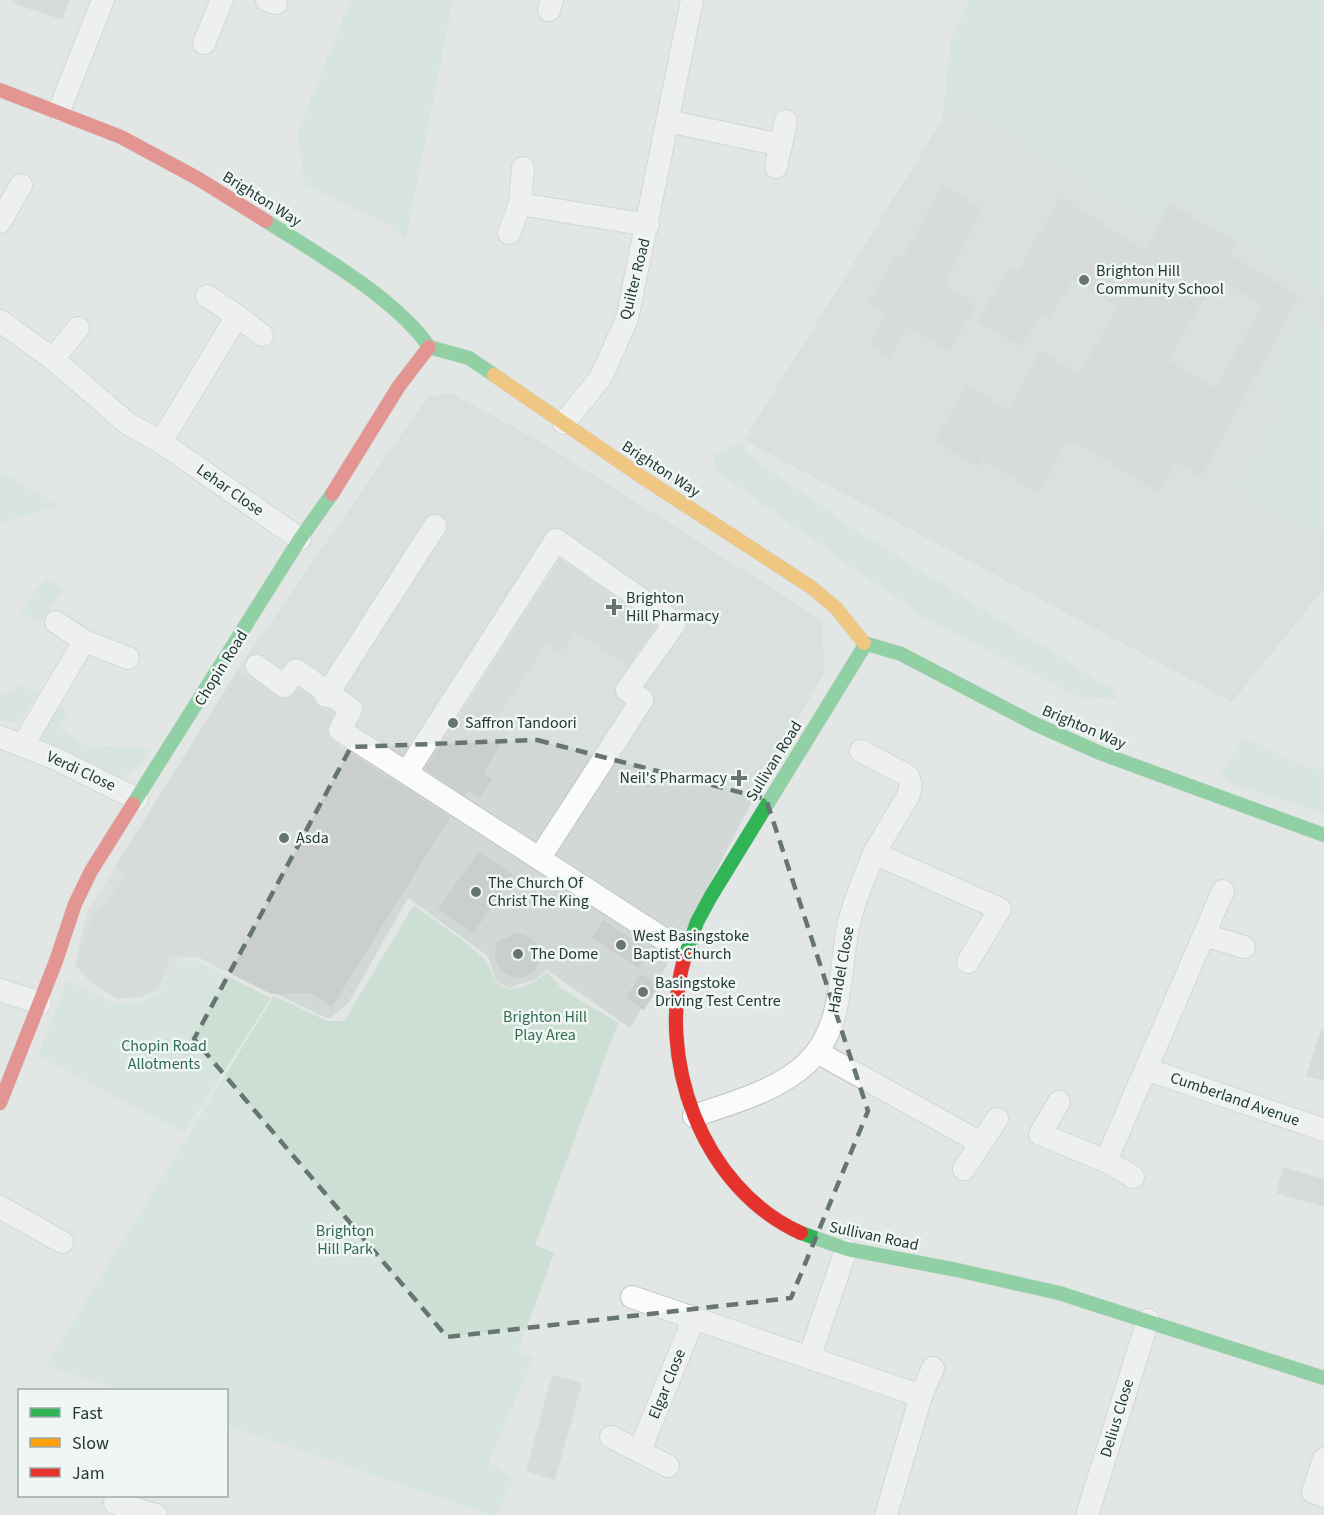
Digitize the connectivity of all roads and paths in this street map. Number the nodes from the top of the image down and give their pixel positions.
1 (103, 0) edge
2 (222, 0) edge
3 (692, 0) edge
4 (204, 43) dead end
5 (0, 90) edge
6 (59, 111) junction
7 (668, 120) junction
8 (786, 121) dead end
9 (523, 168) dead end
10 (21, 185) dead end
11 (520, 204) junction
12 (0, 222) edge
13 (648, 225) junction
14 (509, 233) dead end
15 (207, 296) dead end
16 (237, 316) junction
17 (0, 321) edge
18 (78, 327) dead end
19 (262, 335) dead end
20 (429, 347) junction
21 (53, 358) junction
22 (564, 423) junction
23 (161, 442) junction
24 (435, 526) dead end
25 (300, 539) junction
26 (56, 621) dead end
27 (84, 640) junction
28 (865, 645) junction
29 (128, 658) dead end
30 (257, 666) dead end
31 (327, 694) junction
32 (0, 737) edge
33 (23, 745) junction
34 (861, 751) dead end
35 (407, 772) junction
36 (137, 799) junction
37 (1324, 835) edge
38 (546, 848) dead end
39 (874, 853) junction
40 (1223, 891) dead end
41 (1204, 935) junction
42 (1244, 947) dead end
43 (687, 949) junction
44 (968, 962) dead end
45 (0, 990) edge
46 (40, 1003) junction
47 (817, 1052) junction
48 (1146, 1069) junction
49 (1059, 1102) dead end
50 (0, 1103) edge
51 (694, 1116) junction
52 (997, 1119) dead end
53 (1324, 1130) edge
54 (981, 1143) junction
55 (1106, 1161) junction
56 (964, 1169) dead end
57 (1133, 1177) dead end
58 (0, 1207) edge
59 (62, 1242) dead end
60 (846, 1250) junction
61 (632, 1297) dead end
62 (694, 1318) junction
63 (1148, 1320) junction
64 (809, 1358) junction
65 (933, 1368) dead end
66 (1324, 1378) edge
67 (921, 1396) junction
68 (611, 1437) dead end
69 (640, 1450) junction
70 (1324, 1459) edge
71 (668, 1466) dead end
72 (1315, 1500) edge
73 (114, 1504) edge
74 (156, 1515) edge
75 (886, 1515) edge
76 (1087, 1515) edge

1 - 6 street
2 - 4 street
3 - 7 street, Quilter Road
5 - 6 street, Brighton Way
6 - 20 street, Brighton Way
7 - 8 street
7 - 13 street, Quilter Road
9 - 11 street
10 - 12 street
11 - 13 street, Quilter Road
11 - 14 street
13 - 22 street, Quilter Road
15 - 16 street
16 - 19 street
16 - 23 street
17 - 21 street, Lehar Close
18 - 21 street
20 - 22 street, Brighton Way
20 - 25 street, Chopin Road
21 - 23 street, Lehar Close
22 - 28 street, Brighton Way
23 - 25 street, Lehar Close
24 - 31 street
25 - 36 street, Chopin Road
26 - 27 street
27 - 29 street
27 - 33 street
28 - 37 street, Brighton Way
28 - 43 street, Sullivan Road
30 - 31 street
31 - 35 street
32 - 33 street, Verdi Close
33 - 36 street, Verdi Close
34 - 39 street, Handel Close
35 - 38 street
35 - 43 street
36 - 46 street, Chopin Road
39 - 44 street
39 - 47 street, Handel Close
40 - 41 street
41 - 42 street
41 - 48 street
43 - 51 street, Sullivan Road
45 - 46 street
46 - 50 street, Chopin Road
47 - 51 street, Handel Close
47 - 54 street
48 - 53 street, Cumberland Avenue
48 - 55 street
49 - 55 street
51 - 60 street, Sullivan Road
52 - 54 street
54 - 56 street
55 - 57 street
58 - 59 street
60 - 63 street, Sullivan Road
60 - 64 street
61 - 62 street
62 - 64 street
62 - 69 street, Elgar Close
63 - 66 street, Sullivan Road
63 - 76 street, Delius Close
64 - 67 street
65 - 67 street
67 - 75 street
68 - 69 street
69 - 71 street
70 - 72 street
73 - 74 street

